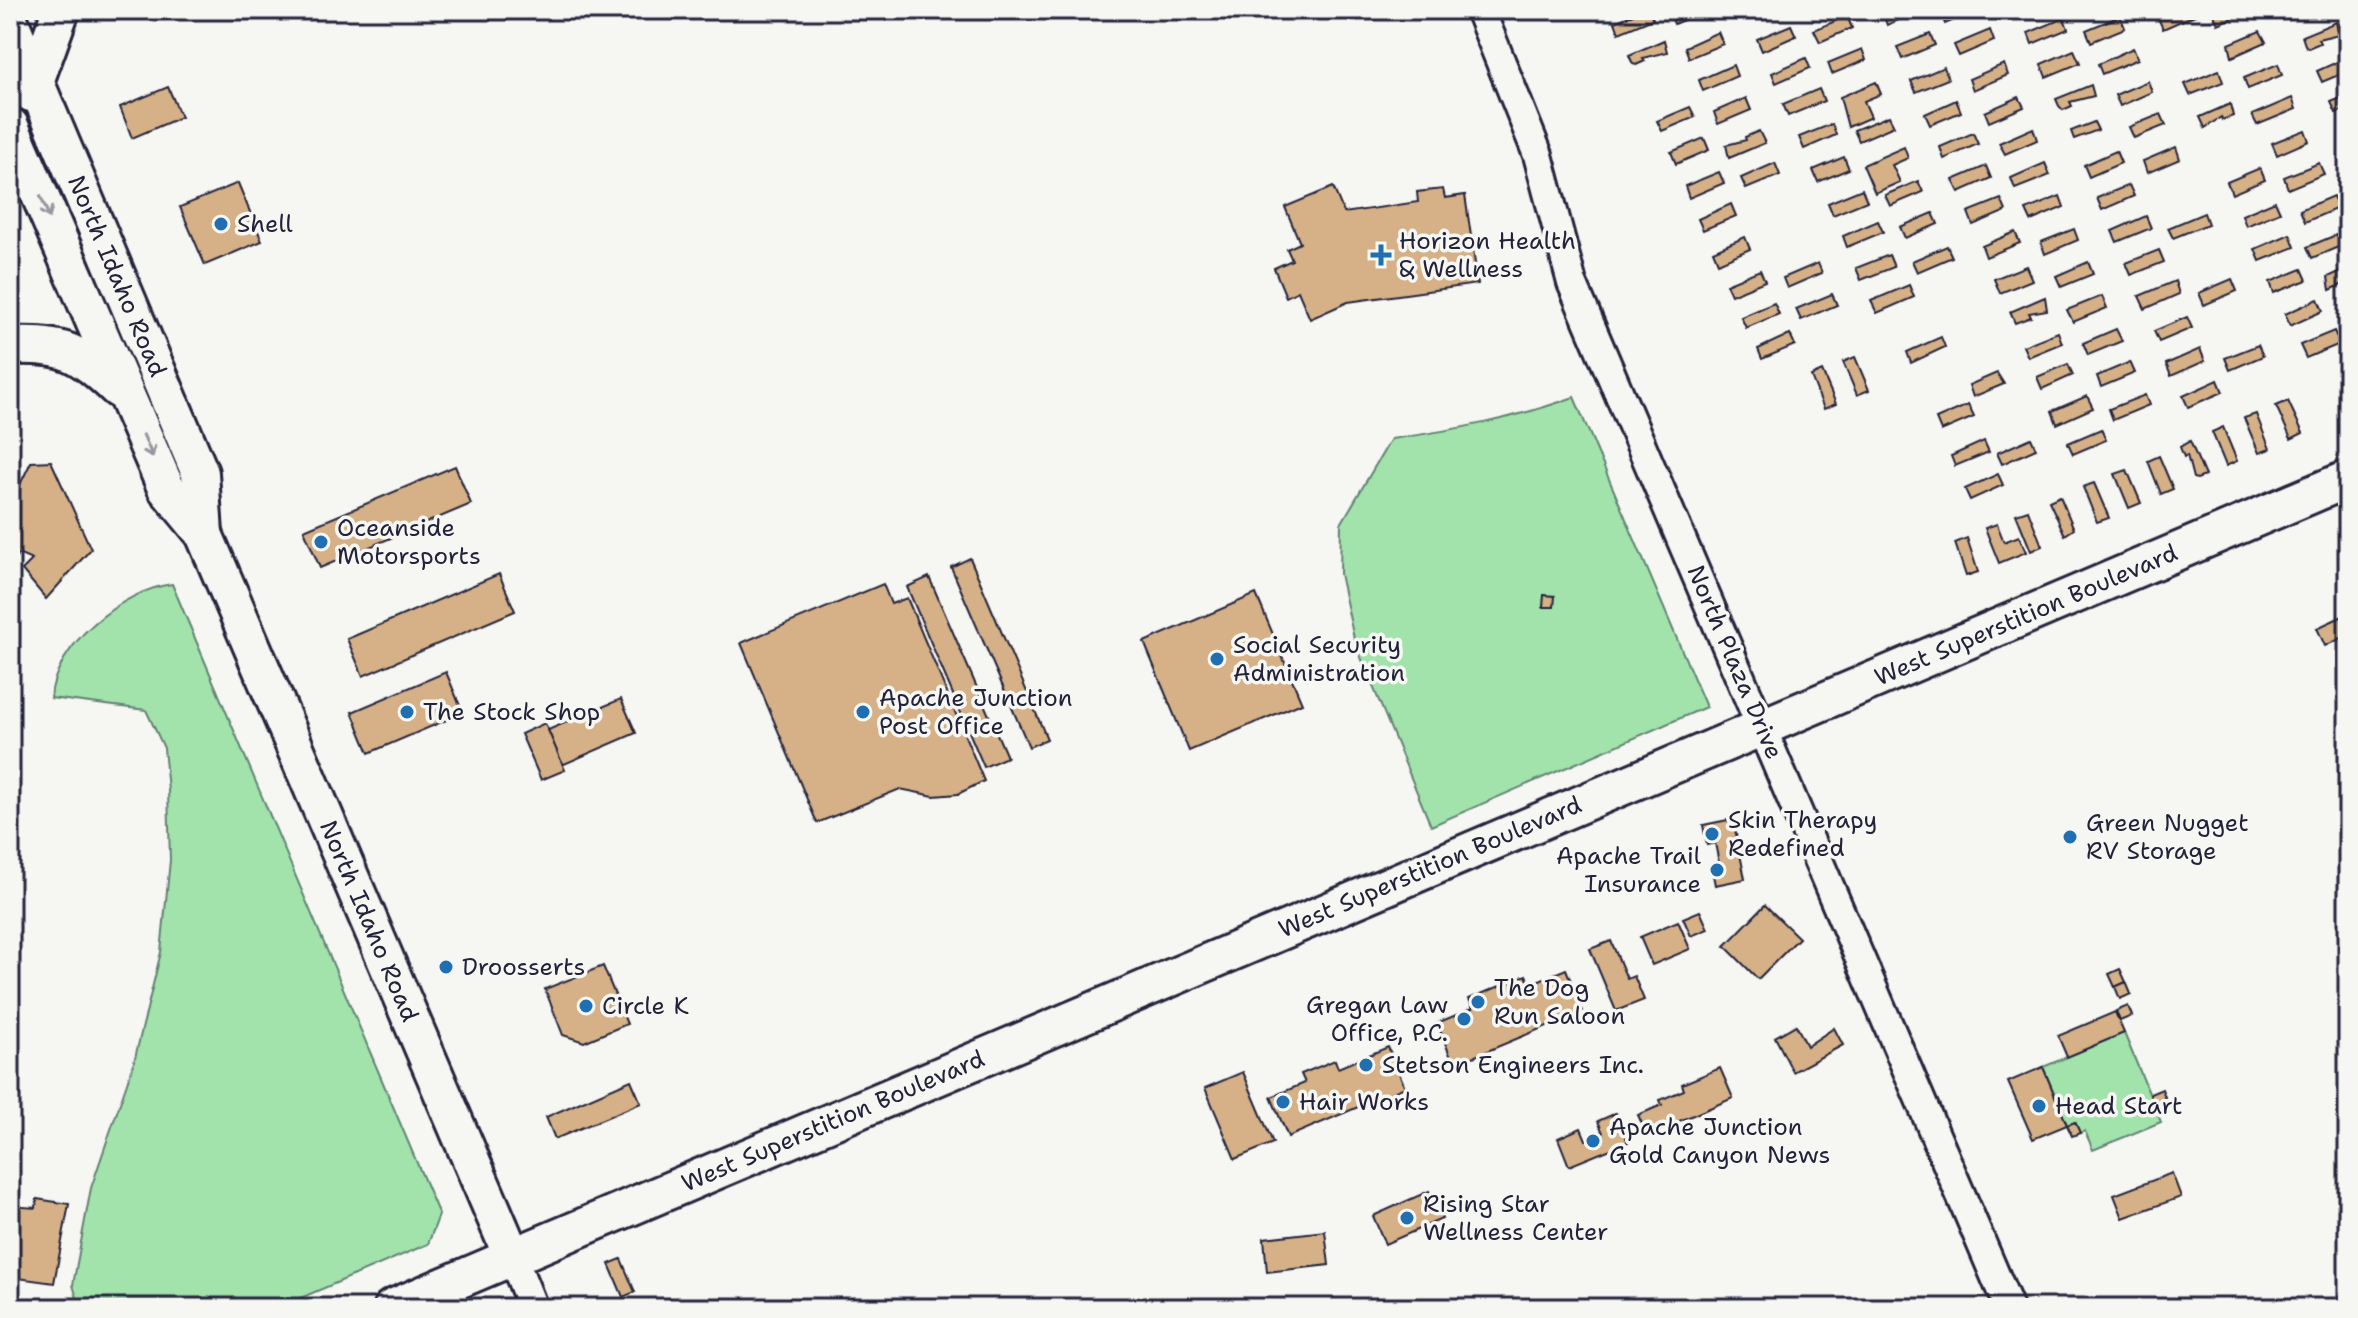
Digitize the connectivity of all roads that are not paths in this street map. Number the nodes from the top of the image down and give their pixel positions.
1 (61, 10) edge
2 (1480, 10) edge
3 (10, 22) edge
4 (35, 82) junction
5 (11, 136) edge
6 (10, 346) edge
7 (126, 396) junction
8 (2348, 479) edge
9 (204, 534) junction
10 (1763, 726) junction
11 (512, 1256) junction
12 (392, 1308) edge
13 (533, 1308) edge
14 (2009, 1308) edge

1 - 4 main road
2 - 10 street, North Plaza Drive
3 - 4 main road, North Idaho Road
4 - 5 main road
4 - 9 main road, North Idaho Road
5 -> 7 main road, North Idaho Road
6 - 7 main road
7 -> 9 main road, North Idaho Road
8 - 10 main road, West Superstition Boulevard
9 - 11 main road, North Idaho Road
10 - 11 main road, West Superstition Boulevard
10 - 14 street, North Plaza Drive
11 - 12 main road, West Superstition Boulevard
11 - 13 street, North Idaho Road

